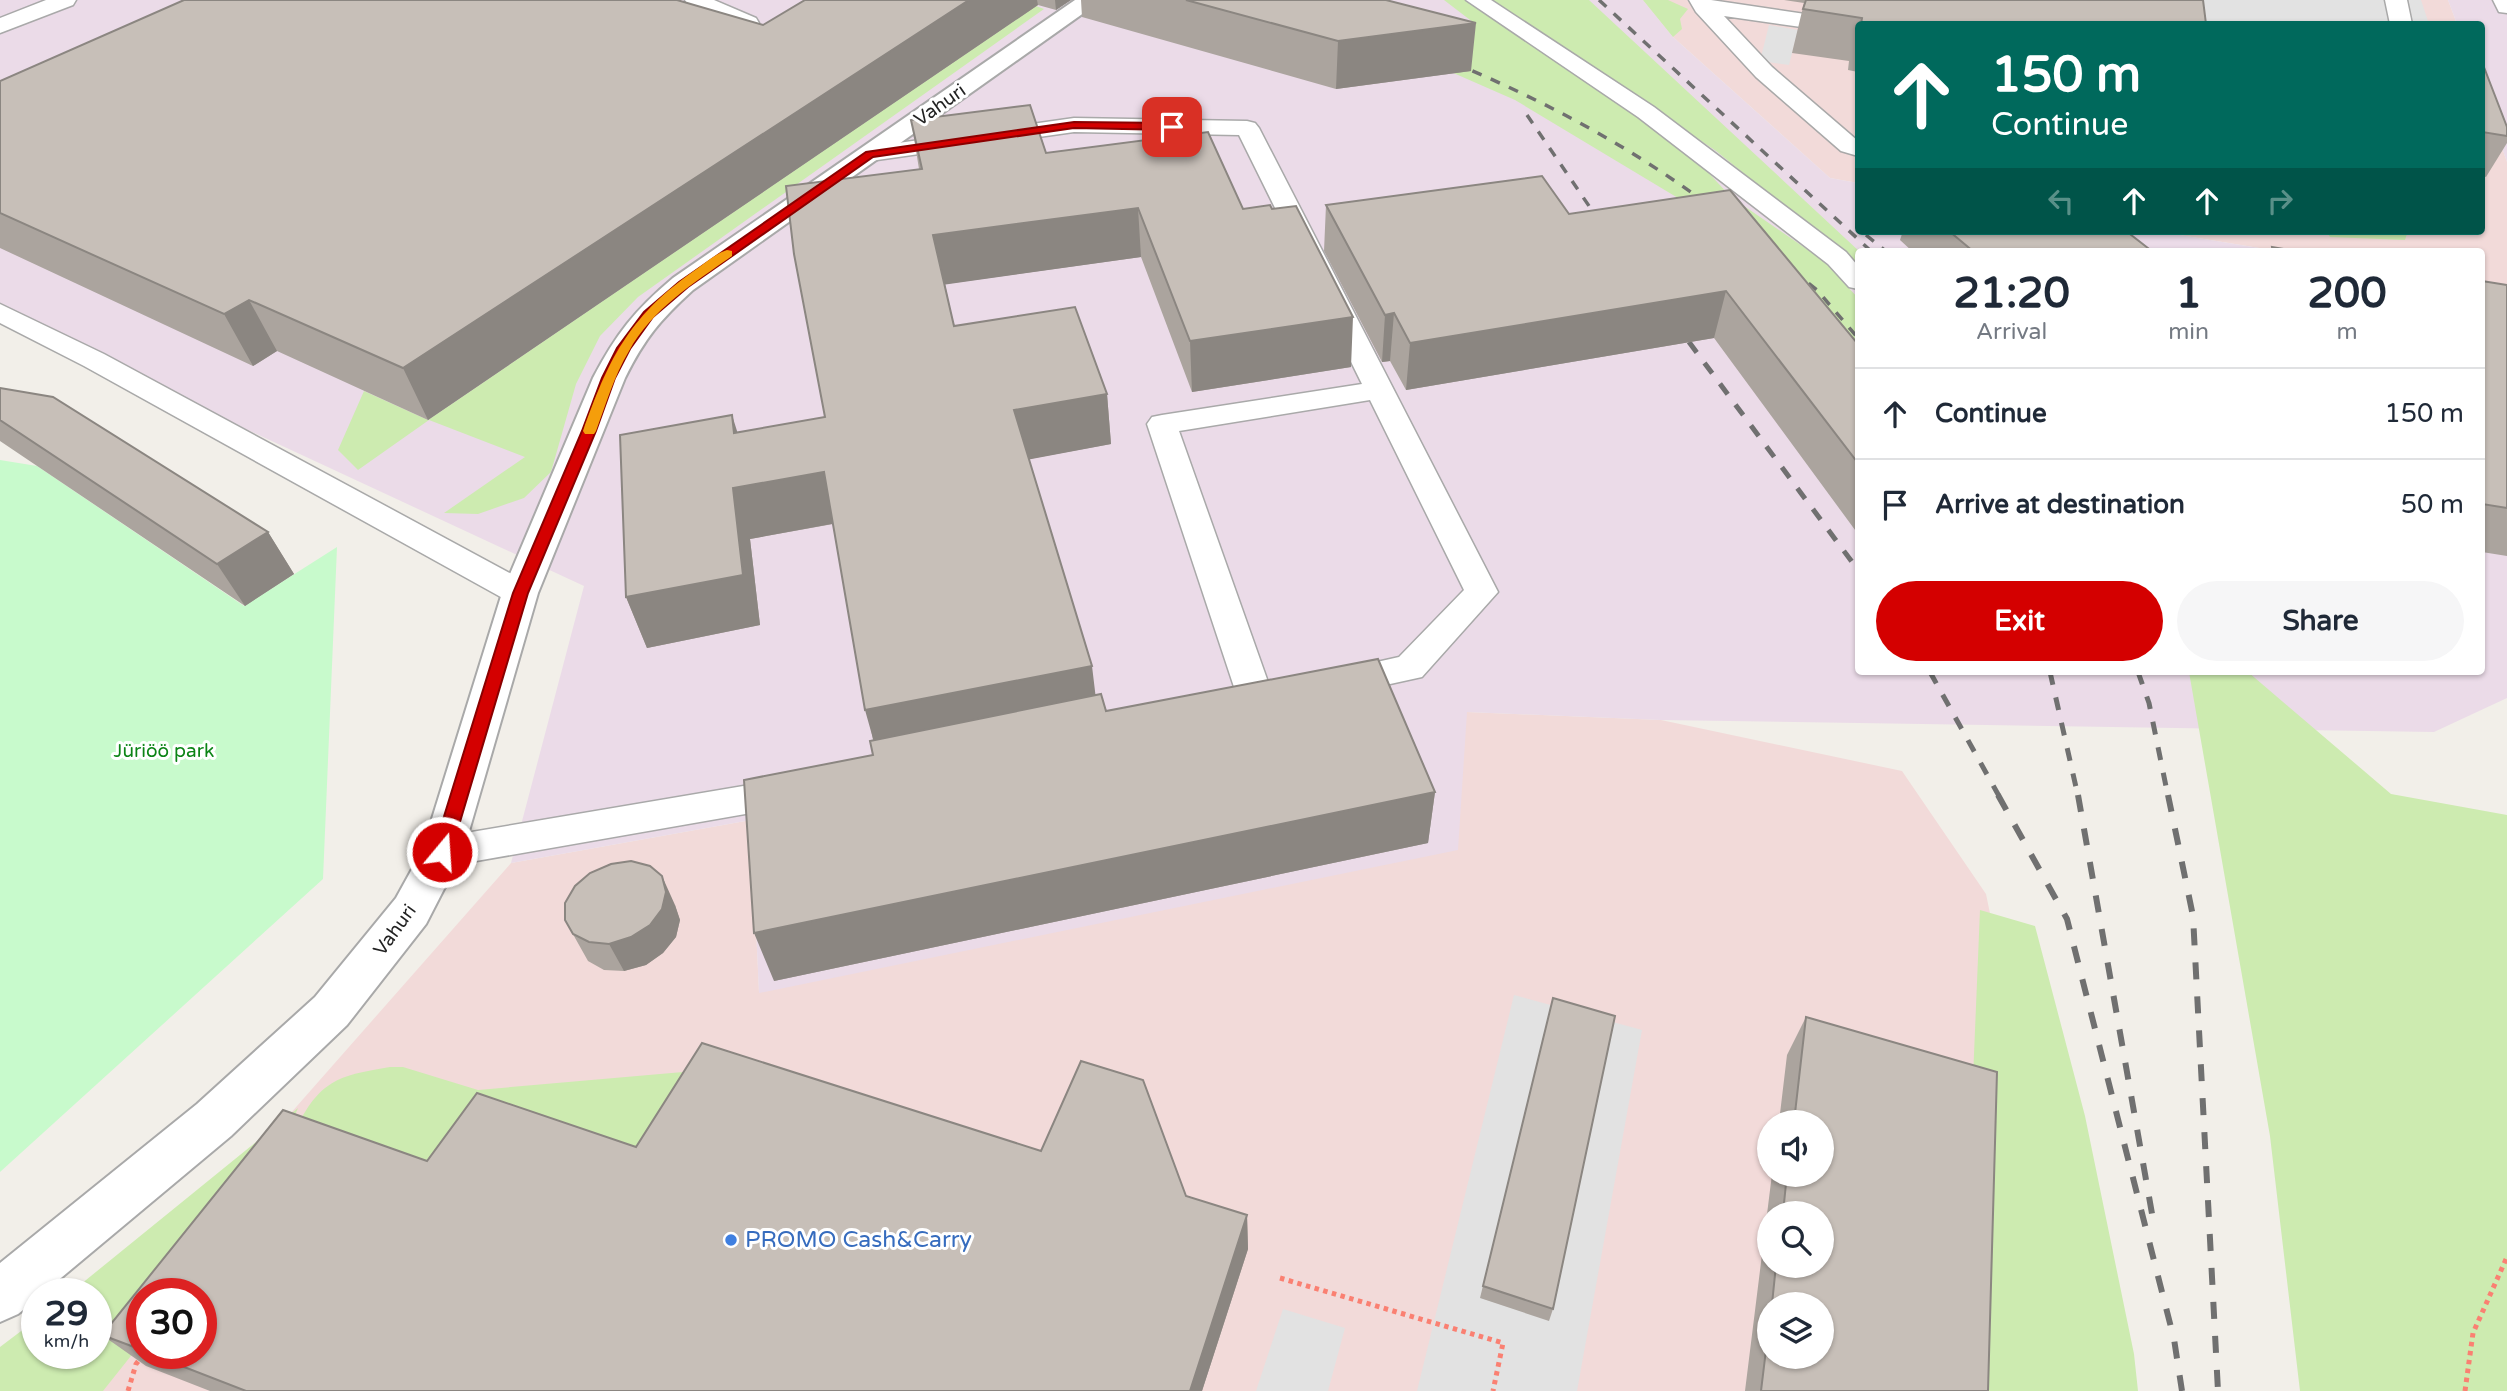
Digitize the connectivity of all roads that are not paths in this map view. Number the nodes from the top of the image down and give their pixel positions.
1 (65, 0) edge
2 (695, 0) edge
3 (1090, 0) edge
4 (1477, 0) edge
5 (2396, 0) edge
6 (2504, 0) edge
7 (1702, 3) edge
8 (2507, 7) edge
9 (2400, 21) edge
10 (748, 23) edge
11 (0, 26) edge
12 (1855, 28) edge
13 (1855, 148) edge
14 (870, 154) junction
15 (1855, 278) edge
16 (0, 312) edge
17 (1380, 390) junction
18 (520, 593) junction
19 (814, 788) edge
20 (442, 852) junction
21 (0, 1296) edge

1 - 11 lane
2 - 10 lane
3 - 14 street, Vahuri
4 - 15 lane
5 - 9 lane
6 - 8 lane
7 - 12 lane
7 - 13 lane
14 - 17 lane
14 - 18 street, Vahuri
16 - 18 lane
17 - 17 lane
18 - 20 street, Vahuri
19 - 20 lane
20 - 21 street, Vahuri

